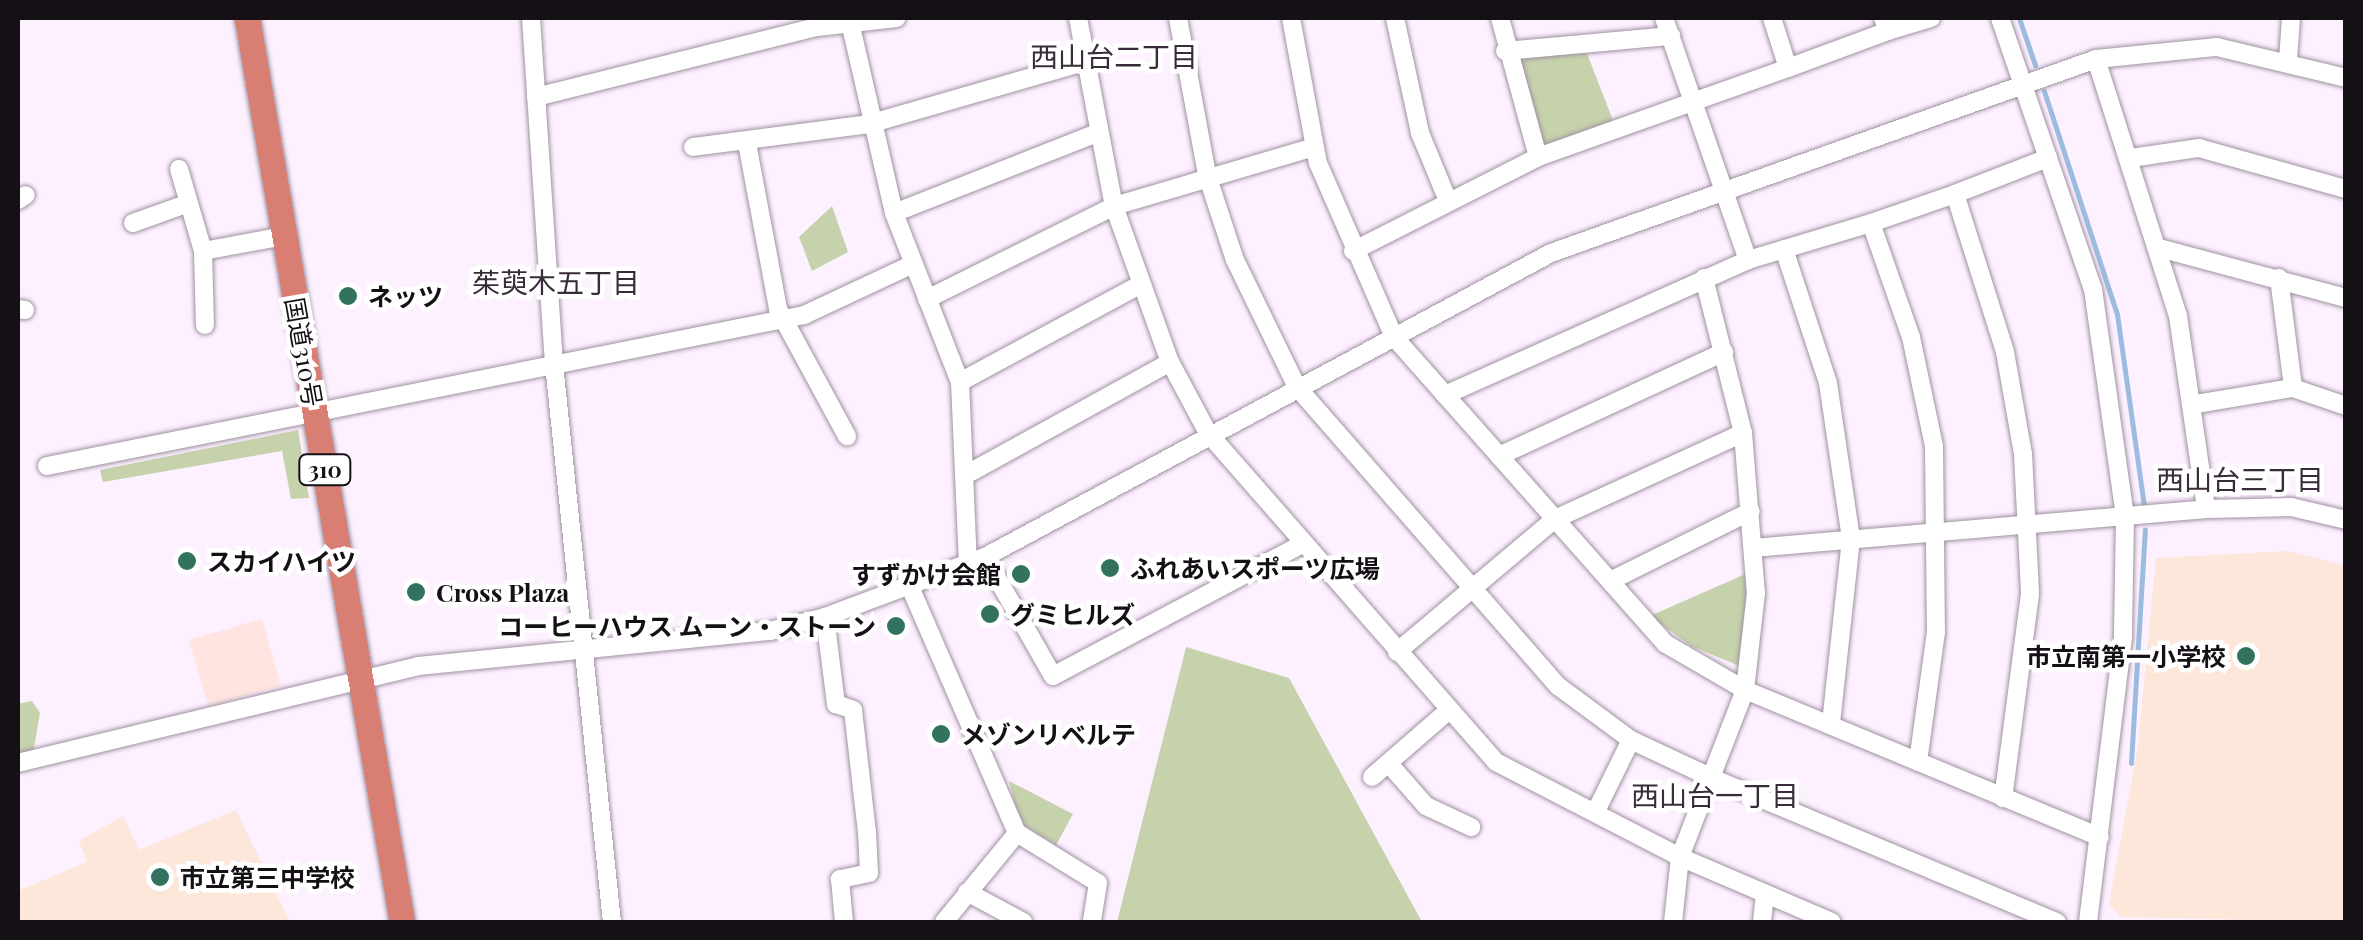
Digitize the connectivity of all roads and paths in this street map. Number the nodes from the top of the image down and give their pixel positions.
1 (248, 18) edge
2 (531, 18) edge
3 (896, 18) edge
4 (1078, 18) edge
5 (1178, 18) edge
6 (1291, 18) edge
7 (1395, 18) edge
8 (1500, 18) edge
9 (1664, 18) edge
10 (1772, 18) edge
11 (1931, 18) edge
12 (2000, 18) edge
13 (2291, 18) edge
14 (850, 21) edge
15 (1885, 24) edge
16 (1671, 36) junction
17 (1504, 51) junction
18 (2096, 59) junction
19 (2288, 60) junction
20 (1084, 62) junction
21 (1788, 68) junction
22 (2346, 78) edge
23 (2023, 84) junction
24 (536, 97) junction
25 (1693, 102) junction
26 (869, 124) junction
27 (1095, 134) junction
28 (748, 143) junction
29 (1314, 146) junction
30 (693, 148) dead end
31 (1538, 157) junction
32 (2048, 158) junction
33 (2132, 158) junction
34 (179, 170) dead end
35 (1207, 175) junction
36 (2346, 189) edge
37 (1723, 190) junction
38 (1955, 194) junction
39 (1448, 201) junction
40 (189, 203) junction
41 (1114, 206) junction
42 (894, 212) junction
43 (1871, 222) junction
44 (133, 223) dead end
45 (284, 236) junction
46 (2159, 248) junction
47 (1784, 249) junction
48 (203, 251) junction
49 (1354, 251) junction
50 (1748, 260) junction
51 (913, 264) junction
52 (1704, 278) junction
53 (2279, 278) junction
54 (1142, 284) junction
55 (2346, 298) edge
56 (927, 300) junction
57 (784, 319) junction
58 (205, 324) dead end
59 (1394, 338) junction
60 (1724, 352) junction
61 (1170, 362) junction
62 (554, 364) junction
63 (960, 382) junction
64 (1297, 387) junction
65 (2293, 388) junction
66 (1445, 395) junction
67 (2196, 404) junction
68 (2346, 406) edge
69 (315, 414) junction
70 (1208, 433) junction
71 (1743, 433) junction
72 (847, 436) dead end
73 (1499, 456) junction
74 (47, 466) dead end
75 (971, 472) junction
76 (2206, 509) junction
77 (1751, 511) junction
78 (2125, 517) junction
79 (1555, 519) junction
80 (2346, 520) edge
81 (2028, 526) junction
82 (1941, 534) junction
83 (1851, 540) junction
84 (1304, 543) junction
85 (1753, 548) junction
86 (976, 561) junction
87 (907, 580) junction
88 (1610, 581) junction
89 (1466, 588) junction
90 (824, 617) junction
91 (1397, 652) junction
92 (586, 653) junction
93 (360, 678) junction
94 (1745, 690) junction
95 (1448, 712) junction
96 (1831, 723) junction
97 (1632, 740) junction
98 (1918, 762) junction
99 (18, 763) edge
100 (1390, 765) junction
101 (1372, 777) dead end
102 (1712, 778) junction
103 (2003, 798) junction
104 (1596, 811) junction
105 (1471, 827) dead end
106 (1016, 834) junction
107 (2100, 837) junction
108 (1680, 856) junction
109 (967, 892) junction
110 (1765, 894) junction
111 (2013, 914) edge
112 (402, 922) edge
113 (612, 922) edge
114 (844, 922) edge
115 (944, 922) edge
116 (1023, 922) edge
117 (1092, 922) edge
118 (1673, 922) edge
119 (1762, 922) edge
120 (1832, 922) edge
121 (2057, 922) edge
122 (2088, 922) edge

1 - 45 highway, 国道310号 / 310
2 - 24 street
3 - 14 street
4 - 20 street
5 - 35 street
6 - 29 street
7 - 39 street
8 - 17 street
9 - 16 street
10 - 21 street
11 - 15 street
12 - 23 street
13 - 19 street
14 - 24 street
14 - 26 street
15 - 21 street
16 - 17 street
16 - 25 street
17 - 31 street
18 - 19 street
18 - 23 street
18 - 33 street
19 - 22 street
20 - 26 street
20 - 27 street
21 - 25 street
23 - 32 street
23 - 37 street
24 - 62 street
25 - 31 street
25 - 37 street
26 - 28 street
26 - 42 street
27 - 41 street
27 - 42 street
28 - 30 street
28 - 57 street
29 - 35 street
29 - 49 street
31 - 39 street
32 - 38 street
32 - 78 street
33 - 36 street
33 - 46 street
34 - 40 street
35 - 41 street
35 - 64 street
37 - 50 street
37 - 59 street
38 - 43 street
38 - 81 street
39 - 49 street
40 - 44 street
40 - 48 street
41 - 54 street
41 - 56 street
42 - 51 street
43 - 47 street
43 - 82 street
45 - 48 street
45 - 69 highway, 国道310号 / 310
46 - 53 street
46 - 67 street
47 - 50 street
47 - 83 street
48 - 58 street
49 - 59 street
50 - 52 street
51 - 56 street
51 - 57 street
52 - 60 street
52 - 66 street
53 - 55 street
53 - 65 street
54 - 61 street
54 - 63 street
56 - 63 street
57 - 62 street
57 - 72 street
59 - 64 street
59 - 66 street
60 - 71 street
60 - 73 street
61 - 70 street
61 - 75 street
62 - 69 street
62 - 92 street
63 - 75 street
64 - 70 street
64 - 89 street
65 - 67 street
65 - 68 street
66 - 73 street
67 - 76 street
69 - 74 street
69 - 93 highway, 国道310号 / 310
70 - 84 street
70 - 86 street
71 - 77 street
71 - 79 street
73 - 79 street
75 - 86 street
76 - 78 street
76 - 80 street
77 - 85 street
77 - 88 street
78 - 81 street
78 - 107 street
79 - 88 street
79 - 89 street
81 - 82 street
81 - 103 street
82 - 83 street
82 - 98 street
83 - 85 street
83 - 96 street
84 - 86 street
84 - 91 street
85 - 94 street
86 - 87 street
87 - 90 street
87 - 106 street
88 - 94 street
89 - 91 street
89 - 97 street
90 - 92 street
90 - 114 street
91 - 95 street
92 - 93 street
92 - 113 street
93 - 99 street
93 - 112 highway, 国道310号 / 310
94 - 96 street
94 - 102 street
95 - 100 street
95 - 104 street
96 - 98 street
97 - 102 street
97 - 104 street
98 - 103 street
100 - 101 street
100 - 105 street
102 - 108 street
102 - 111 street
103 - 107 street
104 - 108 street
106 - 109 street
106 - 117 street
107 - 122 street
108 - 110 street
108 - 118 street
109 - 115 street
109 - 116 street
110 - 119 street
110 - 120 street
111 - 121 street

